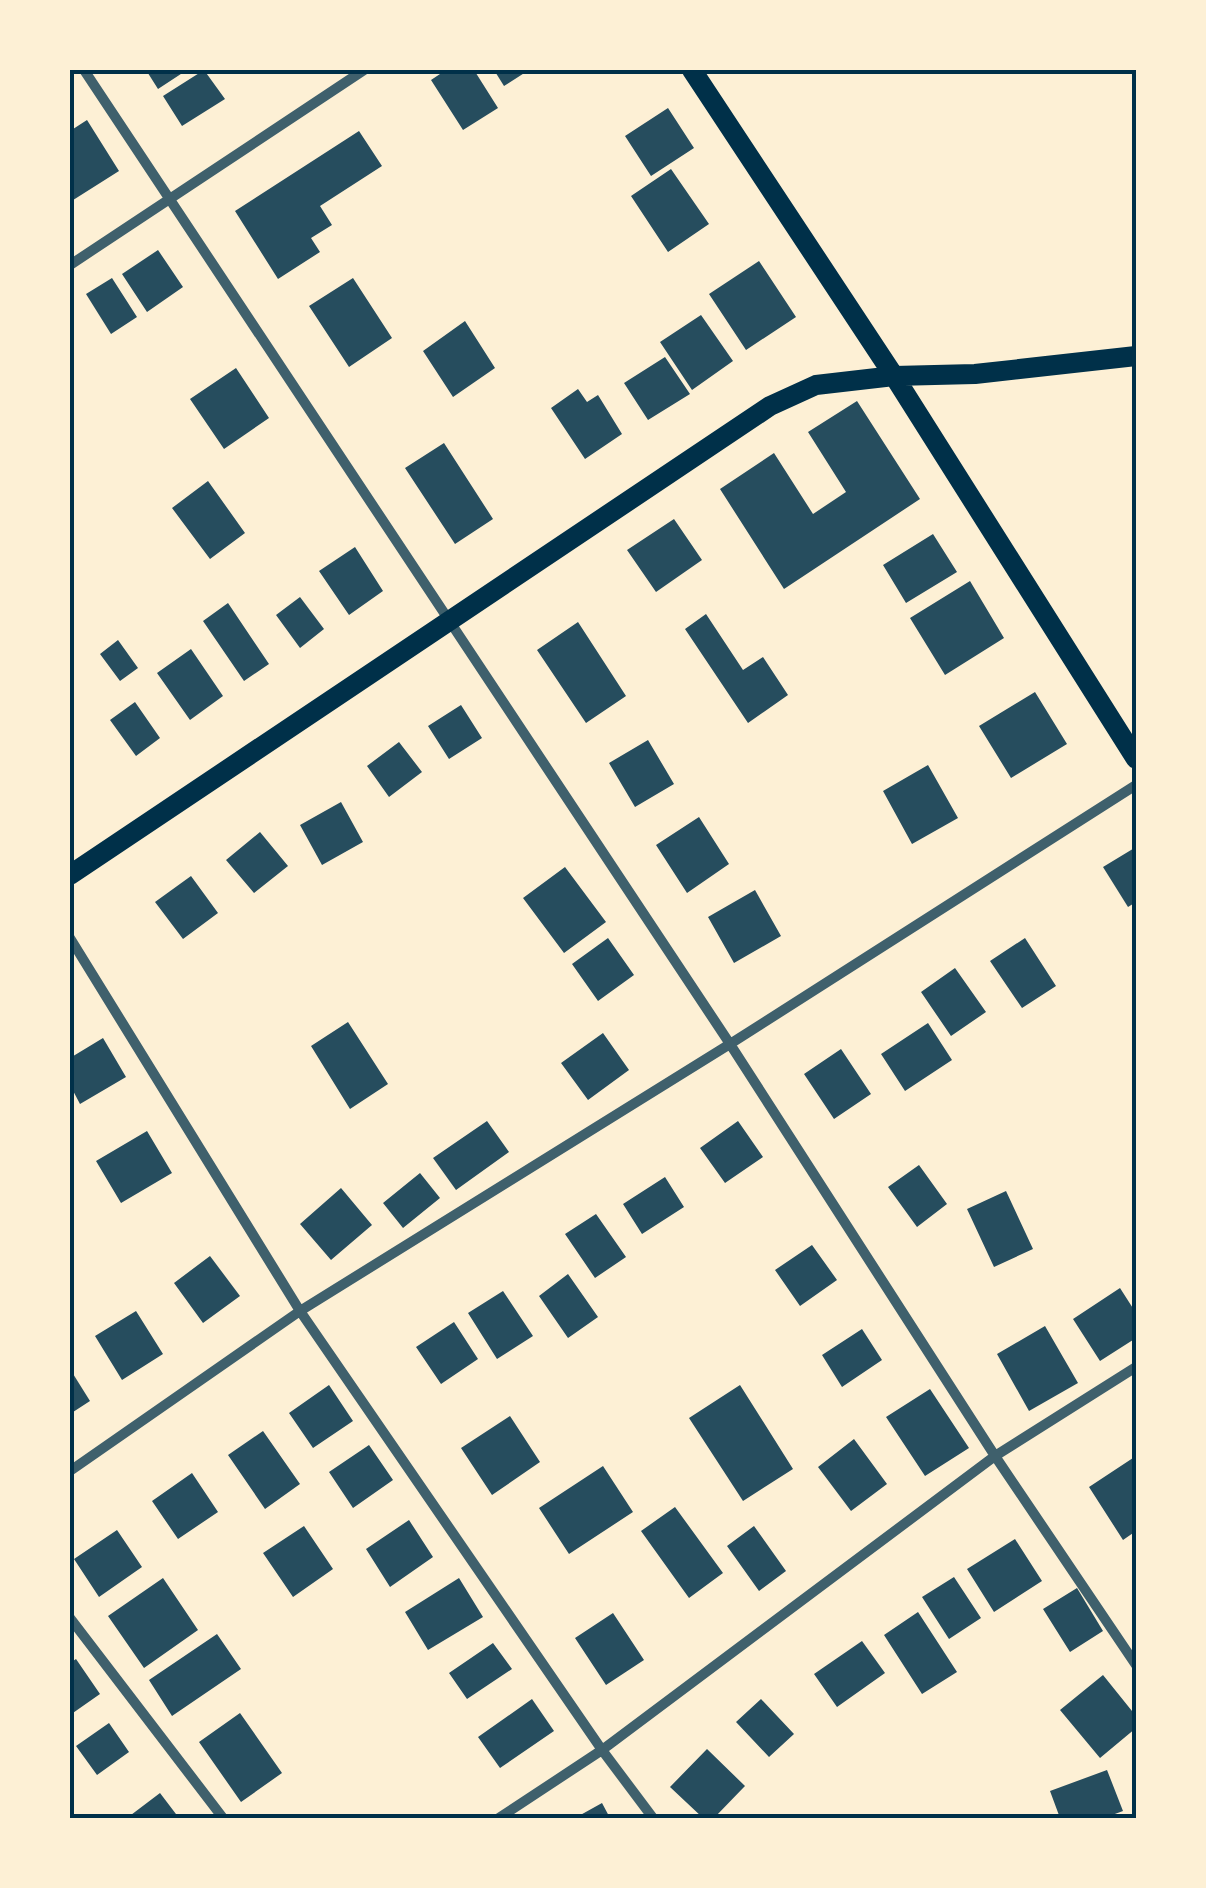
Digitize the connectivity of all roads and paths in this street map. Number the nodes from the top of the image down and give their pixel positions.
1 (84, 70) edge
2 (364, 70) edge
3 (692, 70) edge
4 (170, 201) junction
5 (70, 265) edge
6 (1136, 356) edge
7 (894, 376) junction
8 (448, 622) junction
9 (1136, 759) edge
10 (1136, 785) edge
11 (70, 875) edge
12 (70, 938) edge
13 (730, 1044) junction
14 (300, 1311) junction
15 (1136, 1367) edge
16 (995, 1456) junction
17 (70, 1471) edge
18 (70, 1618) edge
19 (1136, 1665) edge
20 (602, 1750) junction
21 (223, 1818) edge
22 (499, 1818) edge
23 (653, 1818) edge

1 - 4 street
2 - 4 street
3 - 7 main road
4 - 5 street
4 - 8 street
6 - 7 main road
7 - 8 main road
7 - 9 main road
8 - 11 main road
8 - 13 street
10 - 13 street
12 - 14 street
13 - 14 street
13 - 16 street
14 - 17 street
14 - 20 street
15 - 16 street
16 - 19 street
16 - 20 street
18 - 21 street
20 - 22 street
20 - 23 street

